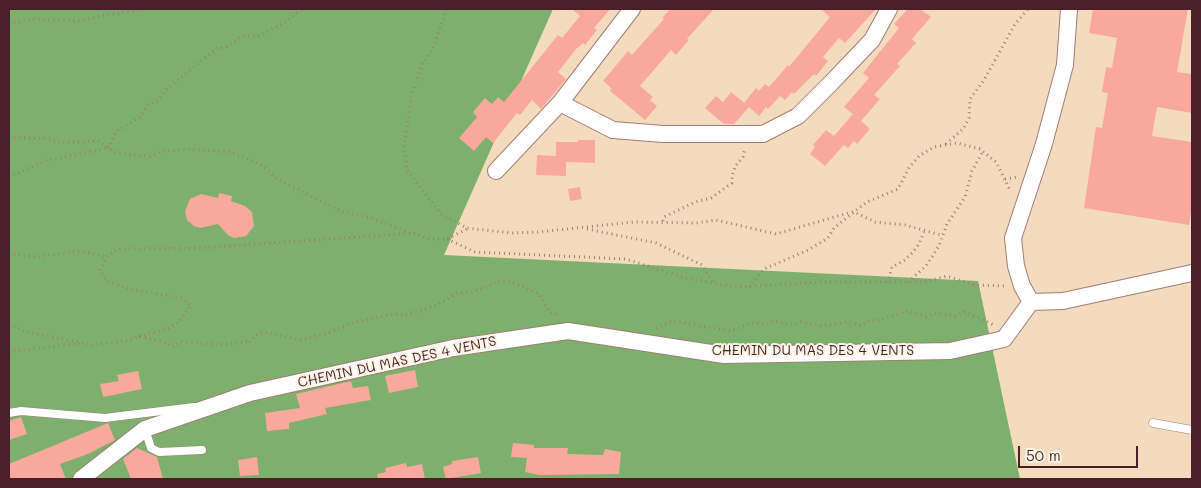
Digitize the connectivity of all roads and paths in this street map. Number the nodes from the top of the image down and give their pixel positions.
1 (143, 9) edge
2 (302, 9) edge
3 (447, 9) edge
4 (632, 9) edge
5 (889, 9) edge
6 (1028, 9) edge
7 (1069, 9) edge
8 (9, 24) edge
9 (560, 103) junction
10 (745, 134) junction
11 (9, 137) edge
12 (944, 145) junction
13 (108, 148) junction
14 (982, 151) junction
15 (496, 171) dead end
16 (9, 177) edge
17 (1021, 210) junction
18 (854, 212) junction
19 (663, 221) junction
20 (467, 228) junction
21 (582, 229) junction
22 (924, 232) junction
23 (414, 233) junction
24 (941, 235) junction
25 (447, 239) junction
26 (9, 253) edge
27 (108, 258) junction
28 (1192, 273) edge
29 (908, 282) junction
30 (888, 283) junction
31 (714, 284) junction
32 (1022, 286) junction
33 (748, 287) junction
34 (1031, 302) junction
35 (139, 336) dead end
36 (82, 343) dead end
37 (9, 352) edge
38 (214, 406) junction
39 (9, 413) edge
40 (1152, 423) dead end
41 (144, 429) junction
42 (1192, 430) edge
43 (202, 450) dead end
44 (81, 479) edge

1 - 8 path
2 - 13 path
3 - 20 path
4 - 9 street
5 - 10 street
6 - 12 path
7 - 17 street
9 - 10 street
9 - 15 street
10 - 19 path
11 - 13 path
12 - 14 path
12 - 18 path
13 - 16 path
13 - 23 path
14 - 17 path
14 - 24 path
17 - 32 street
18 - 19 path
18 - 22 path
18 - 33 path
19 - 21 path
20 - 21 path
20 - 25 path
21 - 31 path
22 - 24 path
22 - 30 path
23 - 25 path
23 - 27 path
24 - 29 path
25 - 31 path
26 - 27 path
27 - 35 path
28 - 34 street
29 - 30 path
29 - 32 path
30 - 33 path
31 - 33 path
32 - 34 street
34 - 38 street, CHEMIN DU MAS DES 4 VENTS
36 - 37 path
38 - 39 lane
38 - 41 street, CHEMIN DU MAS DES 4 VENTS
40 - 42 lane
41 - 43 lane
41 - 44 street, CHEMIN DU MAS DES 4 VENTS

